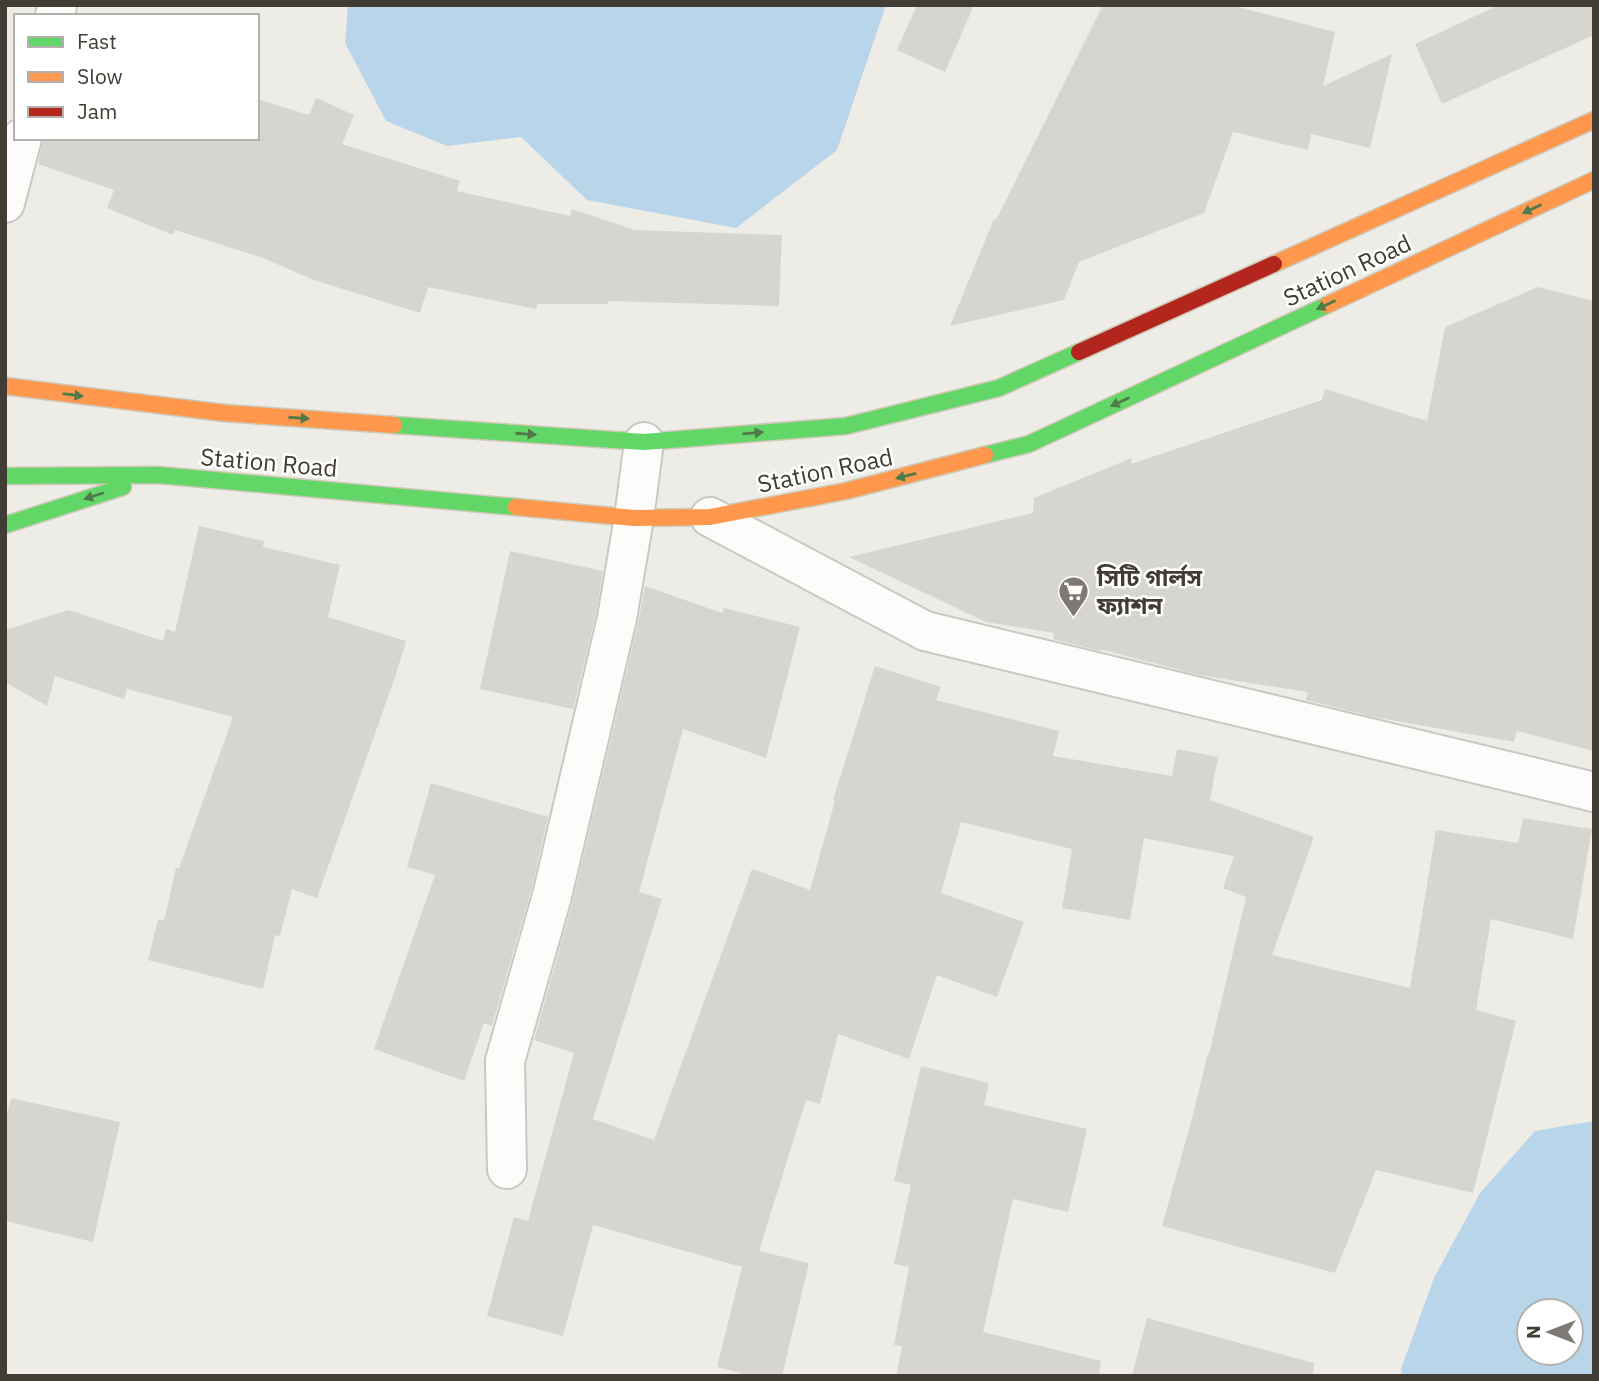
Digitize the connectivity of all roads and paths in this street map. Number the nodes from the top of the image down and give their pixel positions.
1 (1594, 120) edge
2 (21, 140) edge
3 (1594, 180) edge
4 (5, 203) edge
5 (5, 386) edge
6 (644, 442) junction
7 (158, 475) junction
8 (5, 476) edge
9 (710, 517) junction
10 (634, 518) junction
11 (5, 525) edge
12 (1594, 793) edge
13 (507, 1169) dead end

6 -> 1 main road, Station Road
2 - 4 street
3 -> 9 main road, Station Road
5 -> 6 main road, Station Road
6 - 10 street
7 - 8 main road, Station Road
7 - 10 main road, Station Road
7 -> 11 main road
9 - 10 main road, Station Road
9 - 12 street
10 - 13 street

